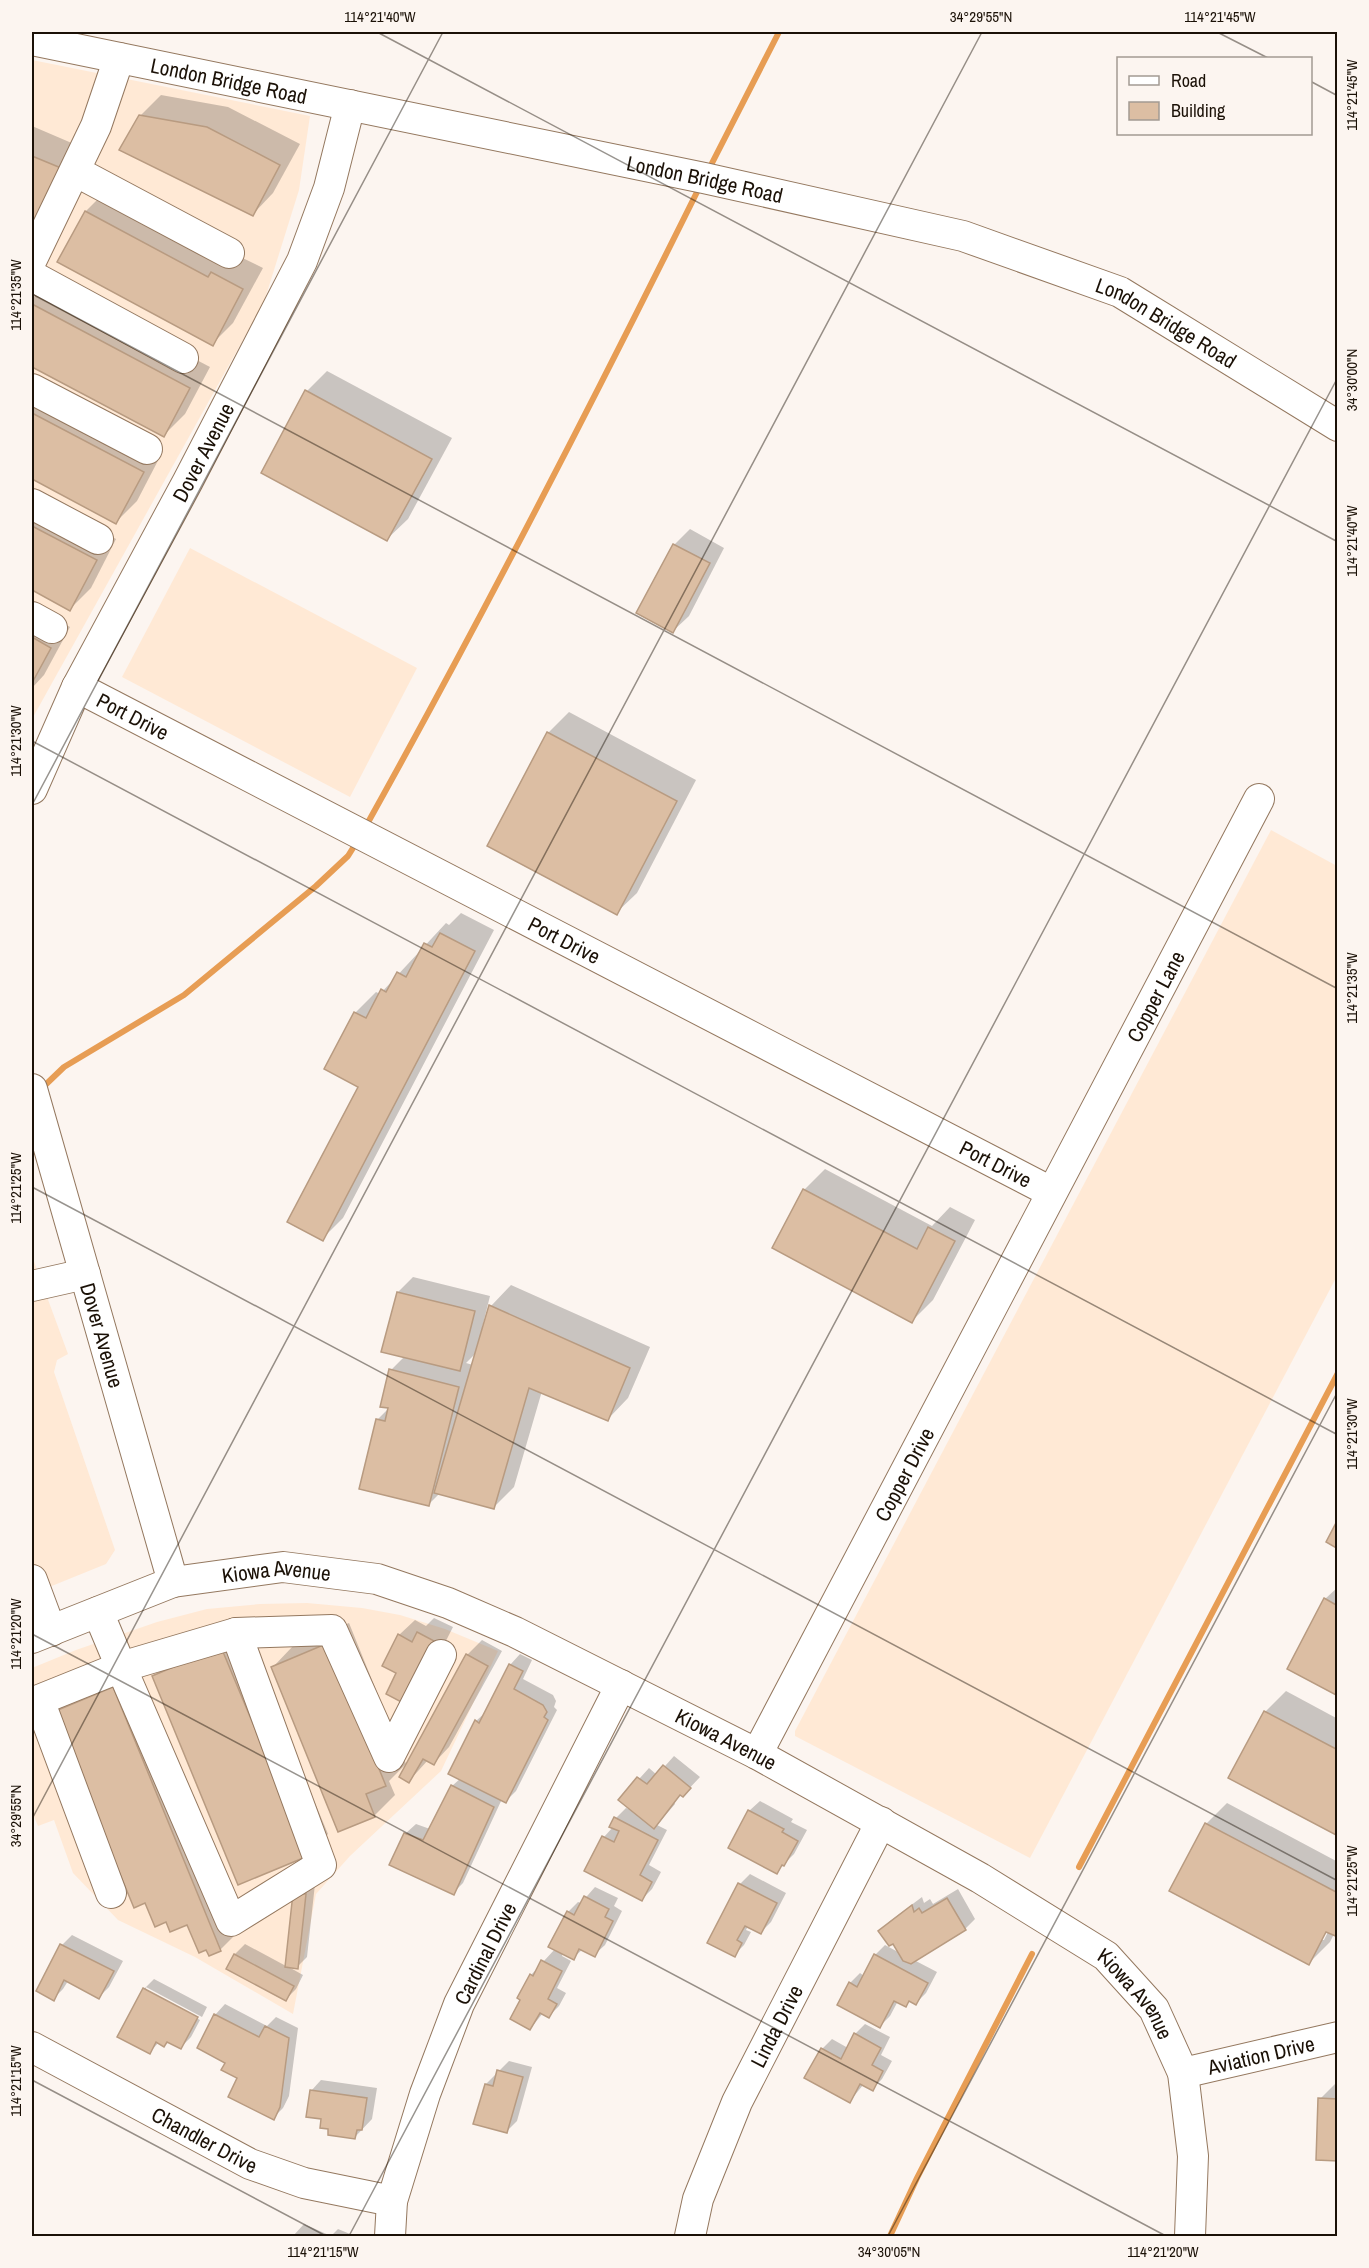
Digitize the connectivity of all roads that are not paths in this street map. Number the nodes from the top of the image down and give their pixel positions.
1 (32, 40) edge
2 (119, 58) junction
3 (350, 105) junction
4 (75, 171) junction
5 (229, 253) dead end
6 (32, 259) edge
7 (32, 276) edge
8 (183, 358) dead end
9 (32, 389) edge
10 (1338, 426) edge
11 (147, 449) dead end
12 (32, 504) edge
13 (98, 539) dead end
14 (77, 687) junction
15 (32, 789) edge
16 (1259, 799) dead end
17 (32, 1089) edge
18 (1051, 1192) junction
19 (85, 1274) junction
20 (32, 1286) edge
21 (32, 1580) edge
22 (173, 1582) junction
23 (98, 1612) junction
24 (236, 1633) junction
25 (41, 1634) edge
26 (441, 1655) dead end
27 (121, 1667) junction
28 (621, 1685) junction
29 (757, 1754) junction
30 (881, 1822) junction
31 (111, 1893) dead end
32 (1338, 2037) edge
33 (32, 2047) edge
34 (1183, 2073) junction
35 (393, 2201) junction
36 (390, 2236) edge
37 (690, 2236) edge
38 (1190, 2236) edge

1 - 2 street, London Bridge Road
2 - 3 street, London Bridge Road
2 - 4 street
3 - 10 street, London Bridge Road
3 - 14 street, Dover Avenue
4 - 5 street
4 - 6 street
7 - 8 street
9 - 11 street
12 - 13 street
14 - 15 street, Dover Avenue
14 - 18 street, Port Drive
16 - 18 street, Copper Lane
17 - 19 street, Dover Avenue
18 - 29 street, Copper Drive
19 - 20 street
19 - 22 street, Dover Avenue
21 - 25 street
22 - 23 street, Kiowa Avenue
22 - 28 street, Kiowa Avenue
23 - 25 street, Kiowa Avenue
23 - 27 street
24 - 26 street
24 - 27 street
24 - 27 street
27 - 31 street
28 - 29 street, Kiowa Avenue
28 - 35 street, Cardinal Drive
29 - 30 street, Kiowa Avenue
30 - 34 street, Kiowa Avenue
30 - 37 street, Linda Drive
32 - 34 street, Aviation Drive
33 - 35 street, Chandler Drive
34 - 38 street, Kiowa Avenue
35 - 36 street, Cardinal Drive

